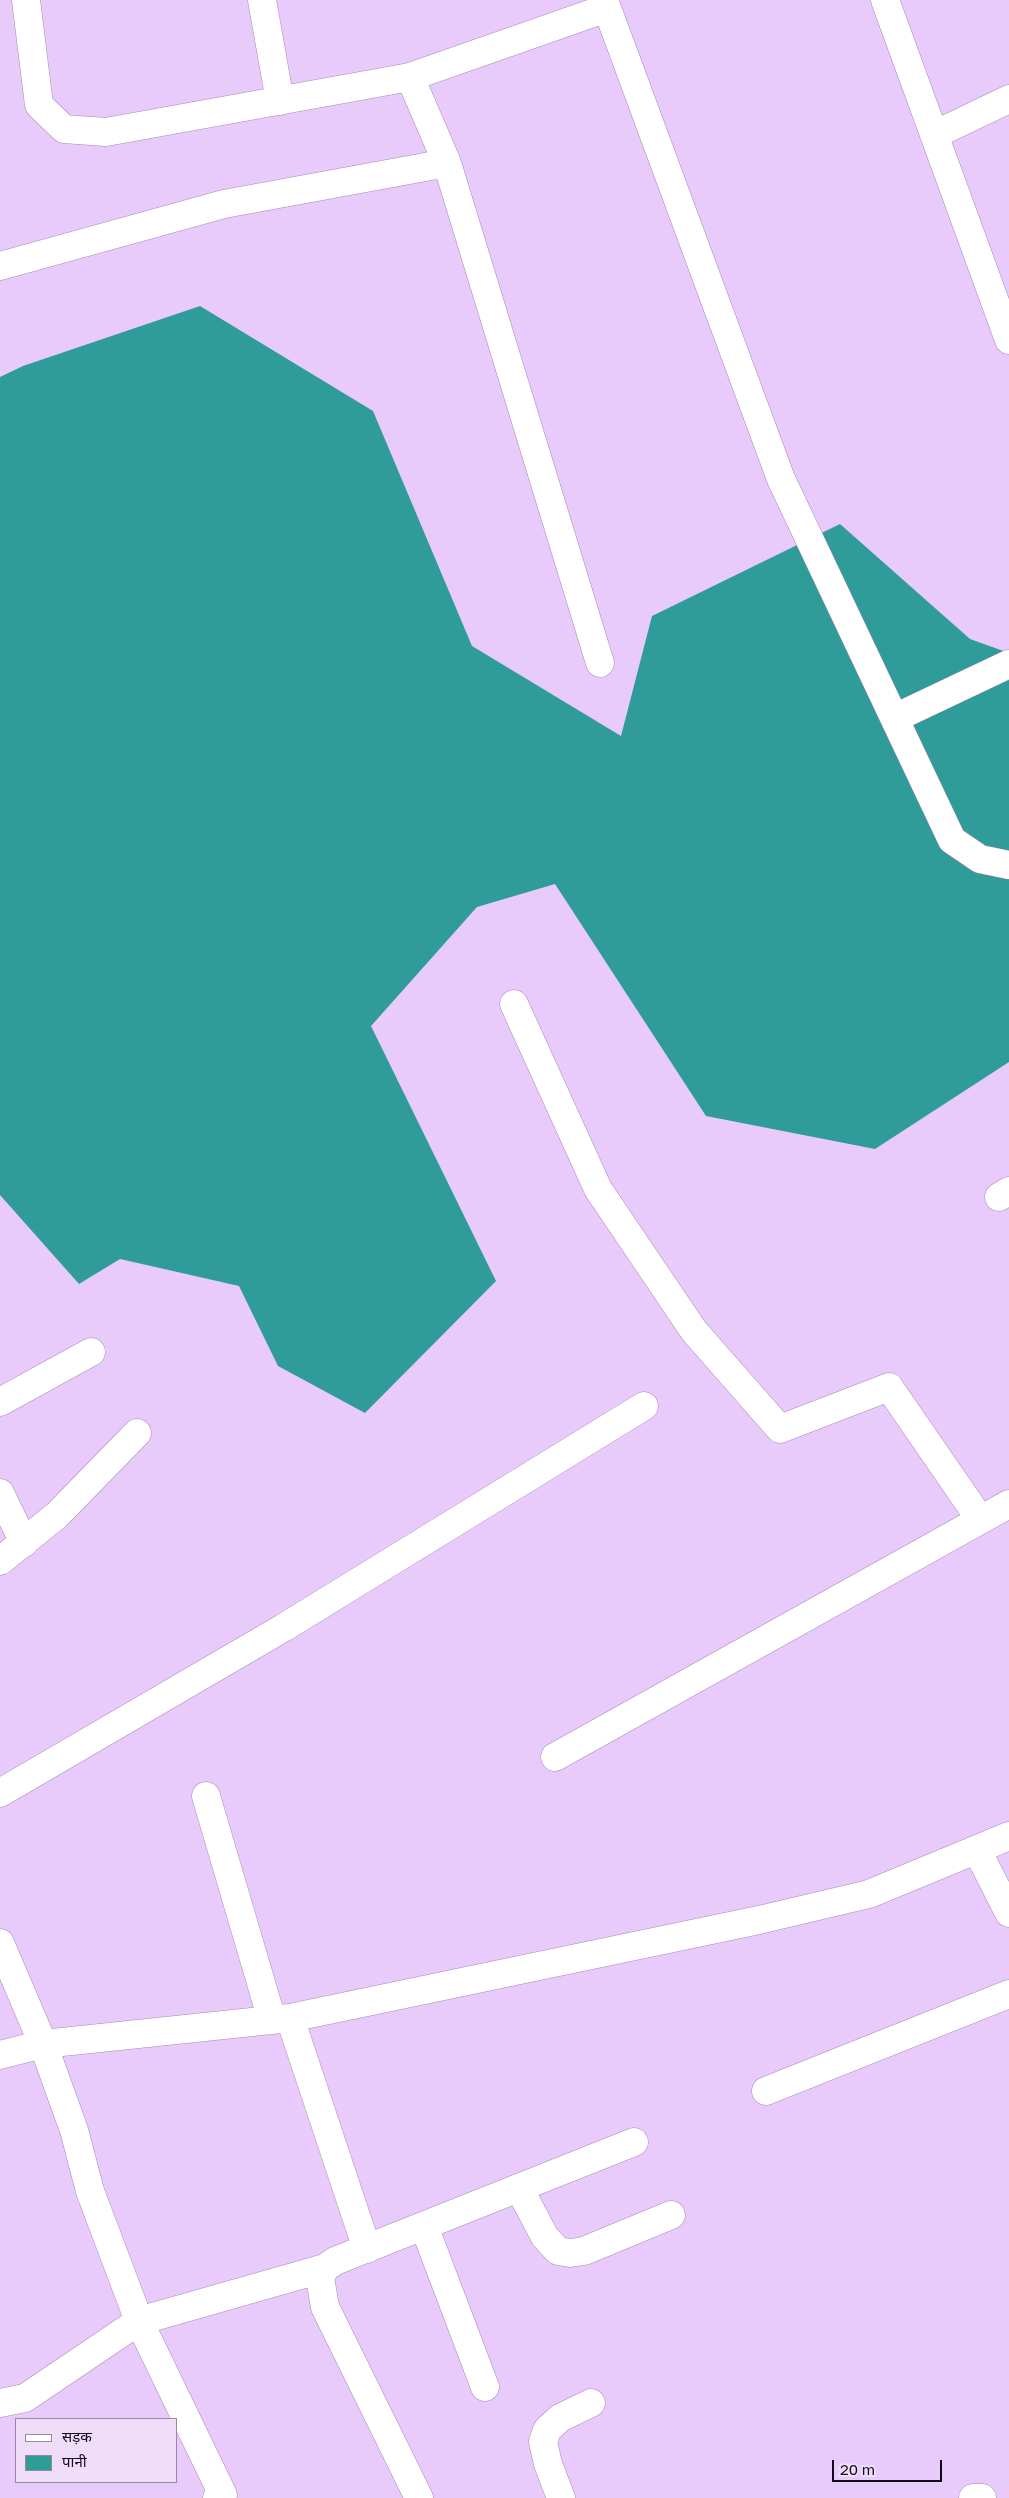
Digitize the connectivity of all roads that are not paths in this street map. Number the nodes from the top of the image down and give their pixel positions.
1 (26, 0) edge
2 (262, 0) edge
3 (885, 0) edge
4 (410, 77) junction
5 (1009, 100) edge
6 (280, 101) junction
7 (934, 135) junction
8 (447, 163) junction
9 (0, 266) edge
10 (1009, 340) edge
11 (600, 663) dead end
12 (1009, 664) edge
13 (895, 718) junction
14 (1009, 865) edge
15 (514, 1004) dead end
16 (91, 1352) dead end
17 (0, 1402) edge
18 (644, 1406) dead end
19 (137, 1433) dead end
20 (0, 1493) edge
21 (1009, 1504) edge
22 (980, 1519) junction
23 (24, 1543) junction
24 (0, 1561) edge
25 (555, 1757) dead end
26 (0, 1793) edge
27 (206, 1796) dead end
28 (1009, 1836) edge
29 (977, 1850) junction
30 (1009, 1913) edge
31 (2, 1953) edge
32 (1009, 1994) edge
33 (281, 2019) junction
34 (43, 2044) junction
35 (0, 2055) edge
36 (766, 2091) dead end
37 (634, 2142) dead end
38 (519, 2188) junction
39 (671, 2215) dead end
40 (424, 2226) junction
41 (367, 2249) junction
42 (325, 2268) junction
43 (139, 2321) junction
44 (485, 2386) dead end
45 (591, 2403) dead end
46 (0, 2404) edge
47 (217, 2498) edge
48 (419, 2498) edge
49 (561, 2498) edge
50 (973, 2498) edge
51 (982, 2498) edge

1 - 6 street
2 - 6 street
3 - 7 street
4 - 6 street
4 - 8 street
4 - 13 street
5 - 7 street
7 - 10 street
8 - 9 street
8 - 11 street
12 - 13 street
13 - 14 street
15 - 22 street
16 - 17 street
18 - 26 street
19 - 23 street
20 - 23 street
21 - 22 street
22 - 25 street
23 - 24 street
27 - 33 street
28 - 29 street
29 - 30 street
29 - 33 street
31 - 34 street
32 - 36 street
33 - 34 street
33 - 41 street
34 - 35 street
34 - 43 street
37 - 38 street
38 - 39 street
38 - 40 street
40 - 41 street
40 - 44 street
41 - 42 street
42 - 43 street
42 - 48 street
43 - 46 street
43 - 47 street
45 - 49 street
50 - 51 street

